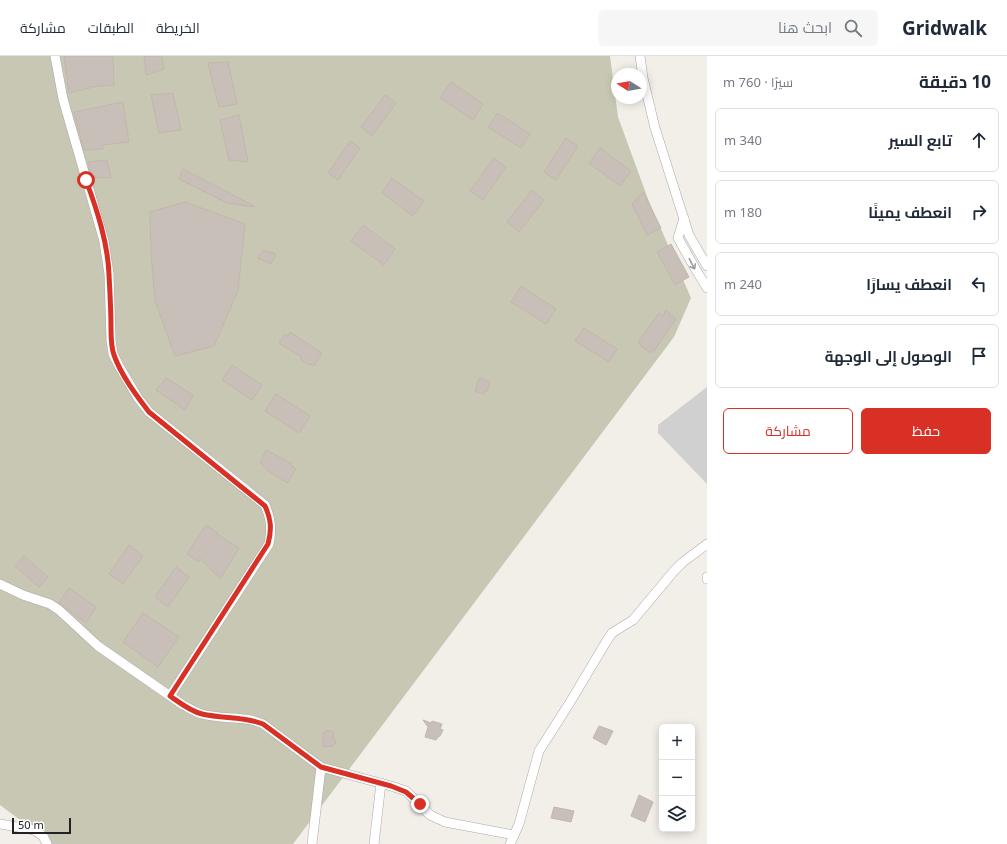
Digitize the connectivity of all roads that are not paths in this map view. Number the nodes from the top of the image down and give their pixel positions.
1 (55, 56) edge
2 (640, 56) edge
3 (684, 218) junction
4 (707, 266) edge
5 (707, 288) edge
6 (707, 544) edge
7 (0, 584) edge
8 (170, 696) junction
9 (321, 767) junction
10 (381, 783) junction
11 (0, 824) edge
12 (512, 840) edge
13 (48, 844) edge
14 (312, 844) edge
15 (374, 844) edge

1 - 8 street
2 - 3 street
3 - 4 street
3 -> 5 street
6 - 12 street
7 - 8 street
8 - 9 street
9 - 10 street
9 - 14 street
10 - 12 street
10 - 15 street
11 - 13 street

